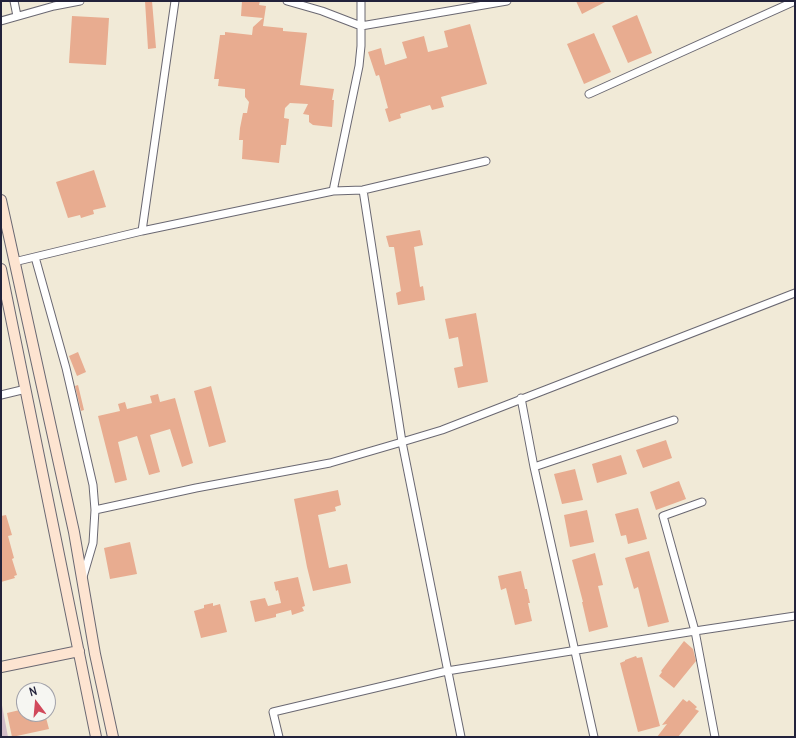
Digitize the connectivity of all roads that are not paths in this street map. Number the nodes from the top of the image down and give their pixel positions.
1 (14, 1) edge
2 (80, 1) edge
3 (175, 1) edge
4 (287, 1) edge
5 (361, 1) edge
6 (507, 1) edge
7 (795, 1) edge
8 (17, 16) junction
9 (1, 21) edge
10 (361, 26) junction
11 (589, 94) dead end
12 (486, 161) dead end
13 (363, 190) junction
14 (333, 191) junction
15 (1, 200) edge
16 (142, 231) junction
17 (35, 257) junction
18 (14, 262) junction
19 (1, 269) edge
20 (795, 293) edge
21 (1, 308) edge
22 (10, 314) junction
23 (26, 389) junction
24 (1, 395) edge
25 (521, 398) junction
26 (674, 420) dead end
27 (402, 442) junction
28 (534, 468) junction
29 (702, 502) dead end
30 (95, 510) junction
31 (82, 579) junction
32 (795, 616) edge
33 (694, 631) junction
34 (79, 651) junction
35 (574, 651) junction
36 (1, 667) edge
37 (447, 671) junction
38 (96, 737) edge
39 (113, 737) edge
40 (279, 737) edge
41 (461, 737) edge
42 (594, 737) edge
43 (715, 737) edge

1 - 8 street
2 - 8 street
3 - 16 street
4 - 10 street
5 - 10 street
6 - 10 street
7 - 11 street
8 - 9 street
10 - 14 street
12 - 13 street
13 - 14 street
13 - 27 street
14 - 16 street
15 - 18 main road
16 - 17 street
17 - 18 street
17 - 30 street
18 - 31 main road
19 - 22 main road
20 - 25 street
21 - 22 street
22 - 23 main road
23 - 24 street
23 - 34 main road
25 - 27 street
25 - 28 street
26 - 28 street
27 - 30 street
27 - 37 street
28 - 35 street
29 - 33 street
30 - 31 street
31 - 39 main road
32 - 33 street
33 - 35 street
33 - 43 street
34 - 36 main road
34 - 38 main road
35 - 37 street
35 - 42 street
37 - 40 street
37 - 41 street

